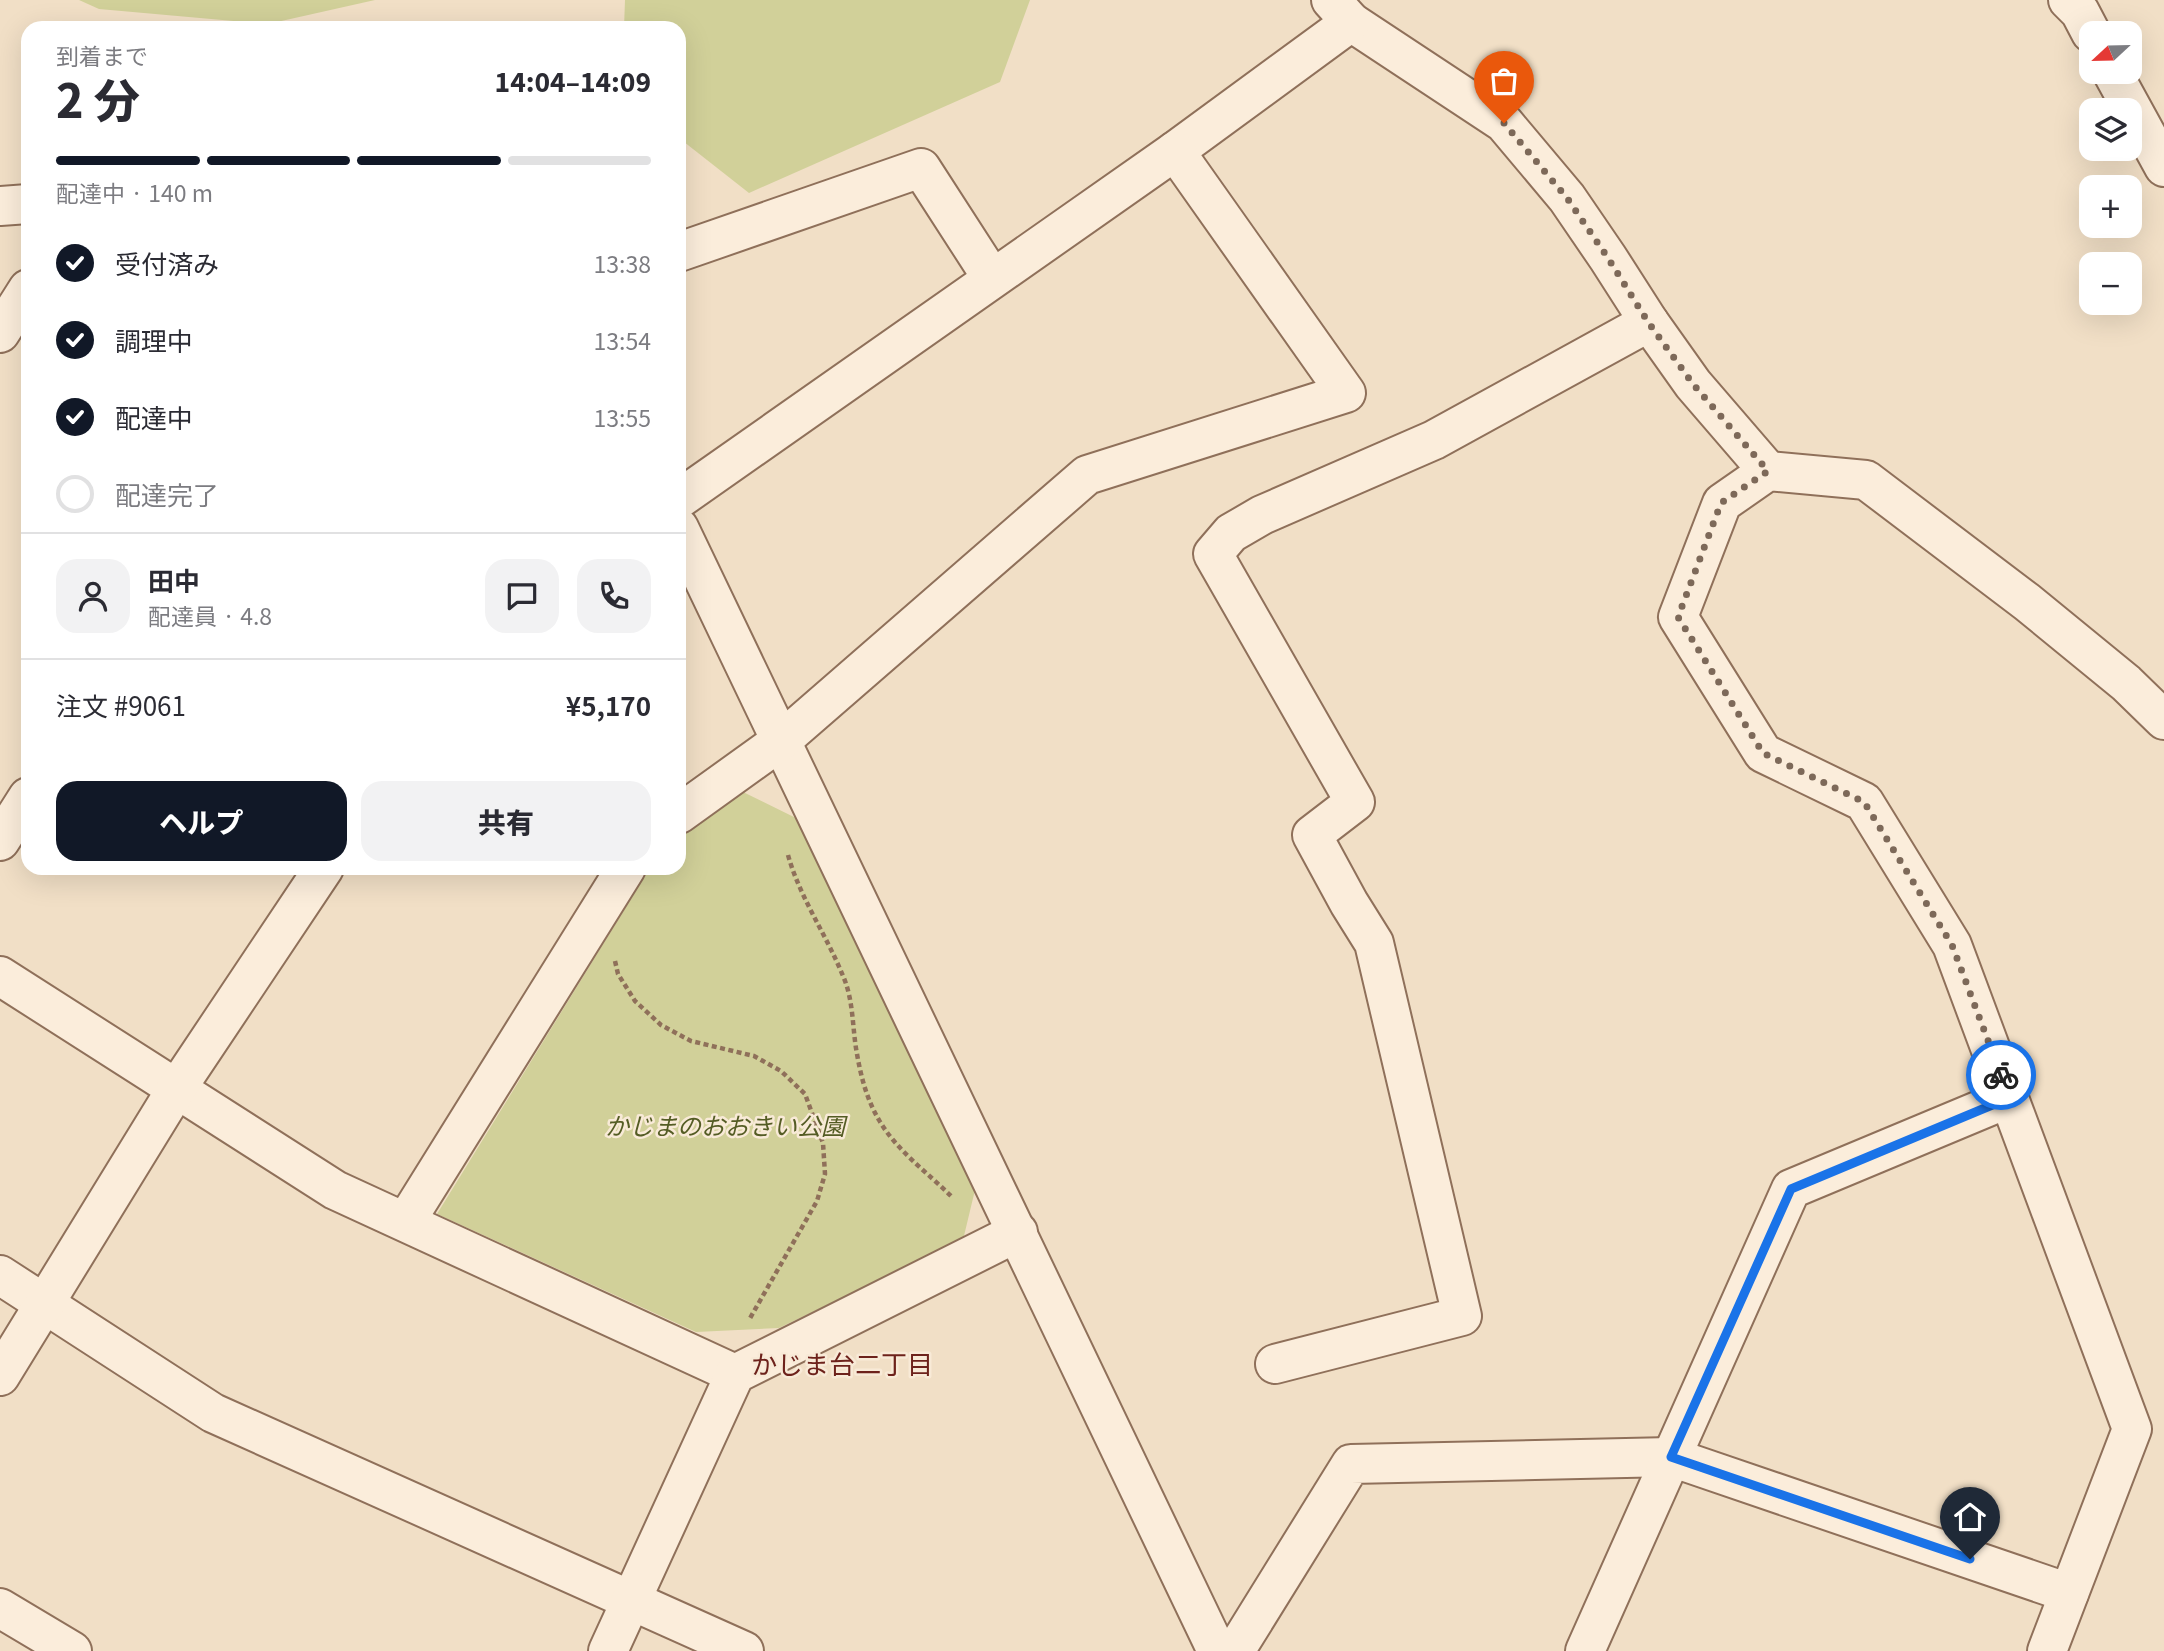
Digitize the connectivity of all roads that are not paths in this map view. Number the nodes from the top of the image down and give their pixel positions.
1 (2068, 0) edge
2 (1341, 11) edge
3 (2085, 21) edge
4 (2119, 84) edge
5 (1175, 151) junction
6 (2164, 167) edge
7 (21, 204) edge
8 (0, 206) edge
9 (686, 250) edge
10 (992, 278) junction
11 (21, 300) edge
12 (1648, 322) junction
13 (0, 333) edge
14 (1768, 471) junction
15 (686, 494) edge
16 (686, 542) edge
17 (2164, 720) edge
18 (782, 740) junction
19 (21, 808) edge
20 (686, 809) edge
21 (0, 841) edge
22 (319, 875) edge
23 (621, 875) edge
24 (0, 975) edge
25 (177, 1088) junction
26 (2009, 1098) junction
27 (406, 1221) junction
28 (1018, 1232) junction
29 (0, 1275) edge
30 (46, 1304) junction
31 (1275, 1364) dead end
32 (735, 1374) junction
33 (0, 1376) edge
34 (1671, 1457) junction
35 (2069, 1593) junction
36 (631, 1600) junction
37 (0, 1608) edge
38 (1594, 1648) edge
39 (72, 1651) edge
40 (608, 1651) edge
41 (744, 1651) edge
42 (1217, 1651) edge
43 (1235, 1651) edge
44 (2047, 1651) edge

1 - 3 street
2 - 5 street
2 - 12 street
4 - 6 street
5 - 10 street
5 - 18 street
7 - 8 street
9 - 10 street
10 - 15 street
11 - 13 street
12 - 14 street
12 - 31 street
14 - 17 street
14 - 26 street
16 - 18 street
18 - 20 street
18 - 28 street
19 - 21 street
22 - 25 street
23 - 27 street
24 - 25 street
25 - 27 street
25 - 30 street
26 - 34 street
26 - 35 street
27 - 32 street
28 - 32 street
28 - 42 street
29 - 30 street
30 - 33 street
30 - 36 street
32 - 36 street
34 - 35 street
34 - 38 street
34 - 43 street
35 - 44 street
36 - 40 street
36 - 41 street
37 - 39 street

